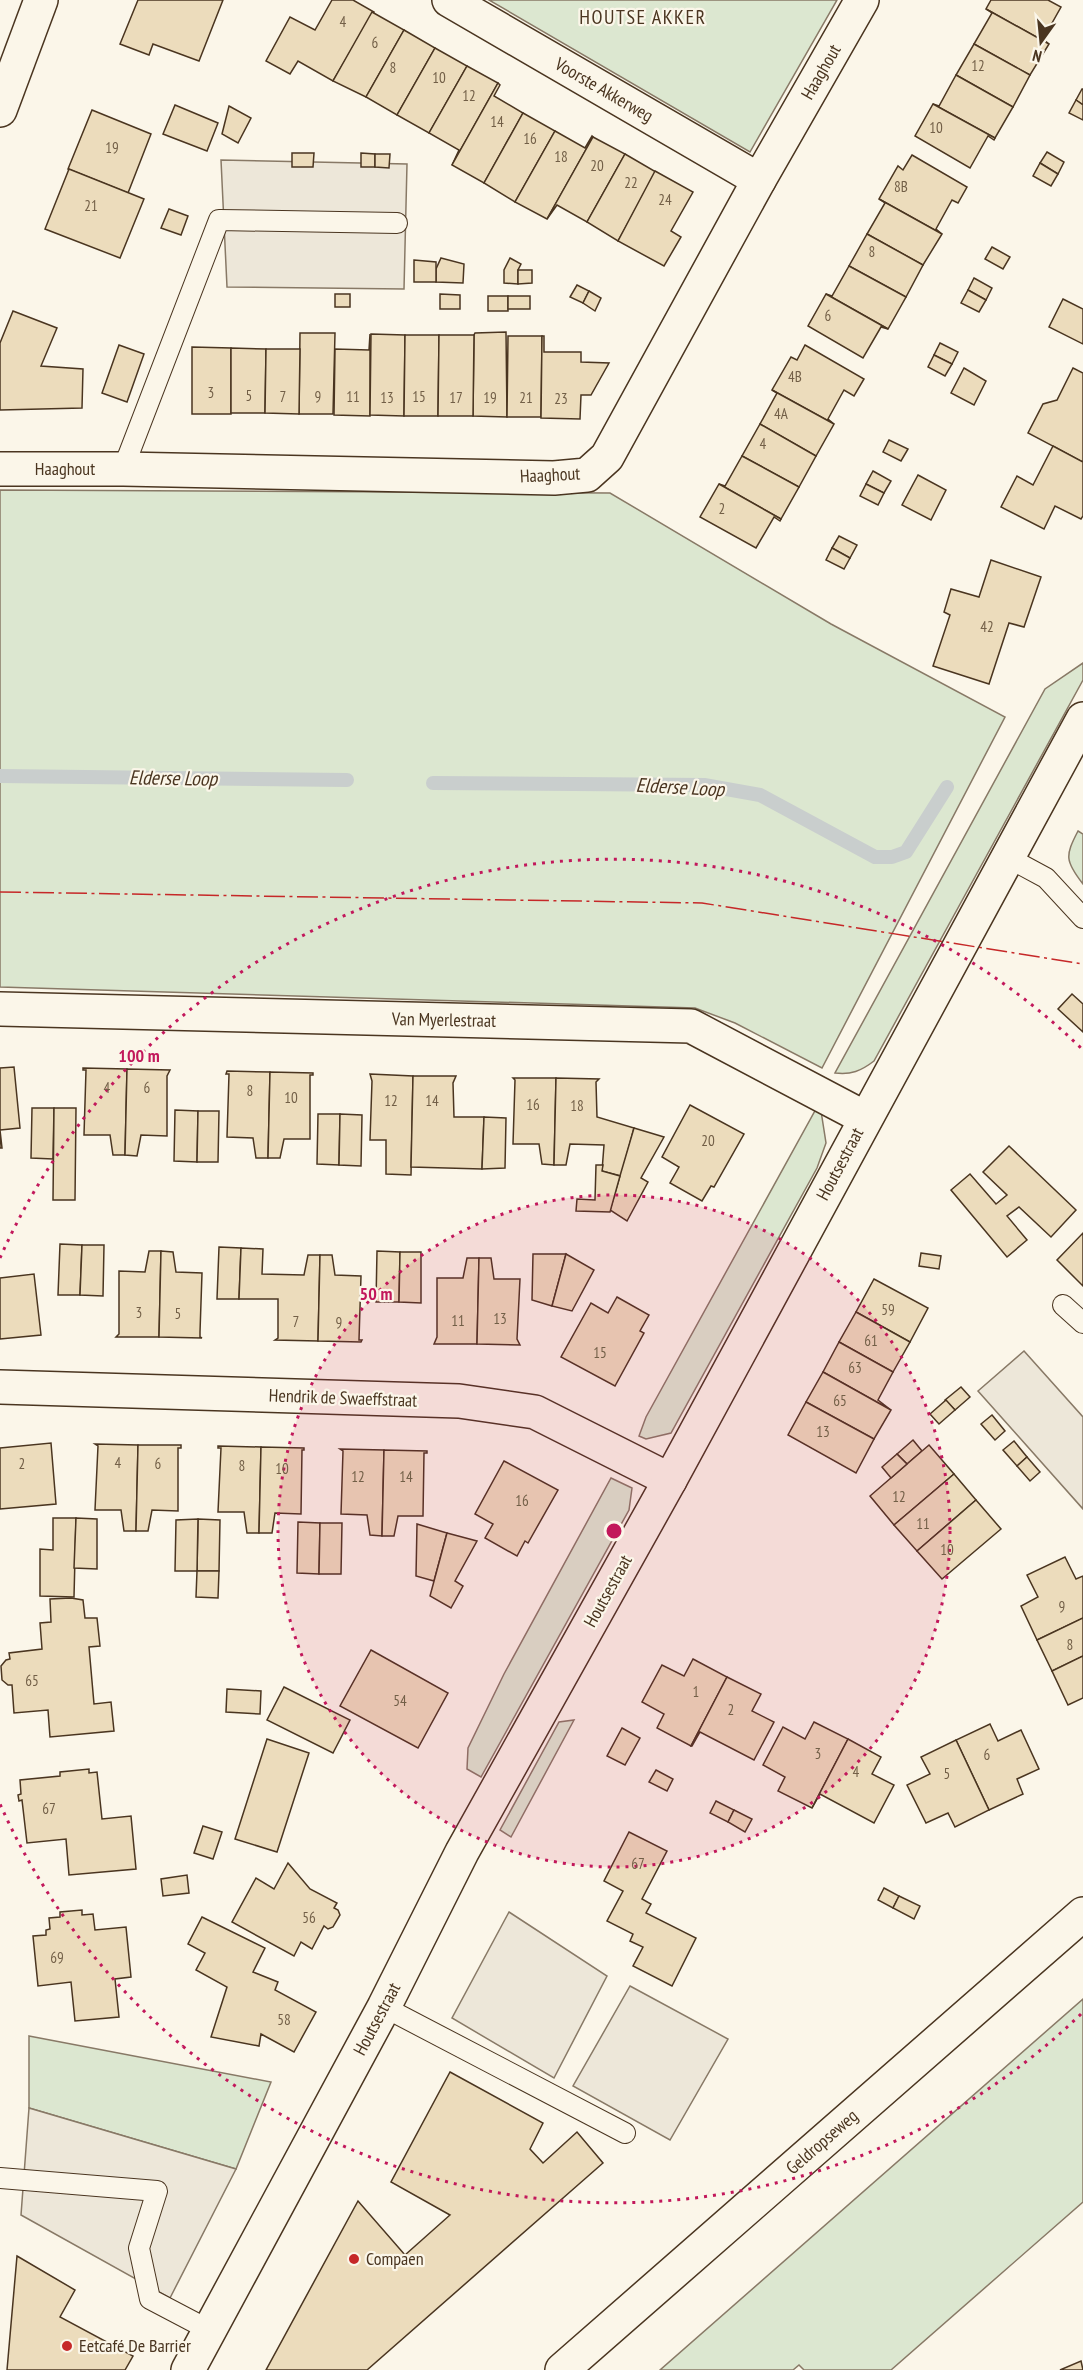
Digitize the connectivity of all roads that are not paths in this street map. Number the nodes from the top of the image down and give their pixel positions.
1 (41, 0) edge
2 (449, 0) edge
3 (862, 0) edge
4 (0, 110) edge
5 (759, 180) junction
6 (397, 223) dead end
7 (0, 469) edge
8 (123, 469) junction
9 (1083, 718) edge
10 (1007, 857) junction
11 (1083, 918) edge
12 (0, 1009) edge
13 (865, 1118) junction
14 (1063, 1305) dead end
15 (1083, 1323) edge
16 (0, 1387) edge
17 (670, 1480) junction
18 (1083, 1914) edge
19 (384, 2007) junction
20 (625, 2133) dead end
21 (0, 2178) edge
22 (209, 2330) junction
23 (188, 2370) edge
24 (562, 2370) edge

1 - 4 street
2 - 5 street, Voorste Akkerweg
3 - 5 street, Haaghout
5 - 8 street, Haaghout
6 - 8 lane
7 - 8 street, Haaghout
9 - 10 street, Houtsestraat
10 - 11 lane
10 - 13 street, Houtsestraat
12 - 13 street, Van Myerlestraat
13 - 17 street, Houtsestraat
14 - 15 lane
16 - 17 street, Hendrik de Swaeffstraat
17 - 19 street, Houtsestraat
18 - 24 street, Geldropseweg
19 - 20 lane
19 - 22 street, Houtsestraat
21 - 22 lane
22 - 23 street, Houtsestraat

